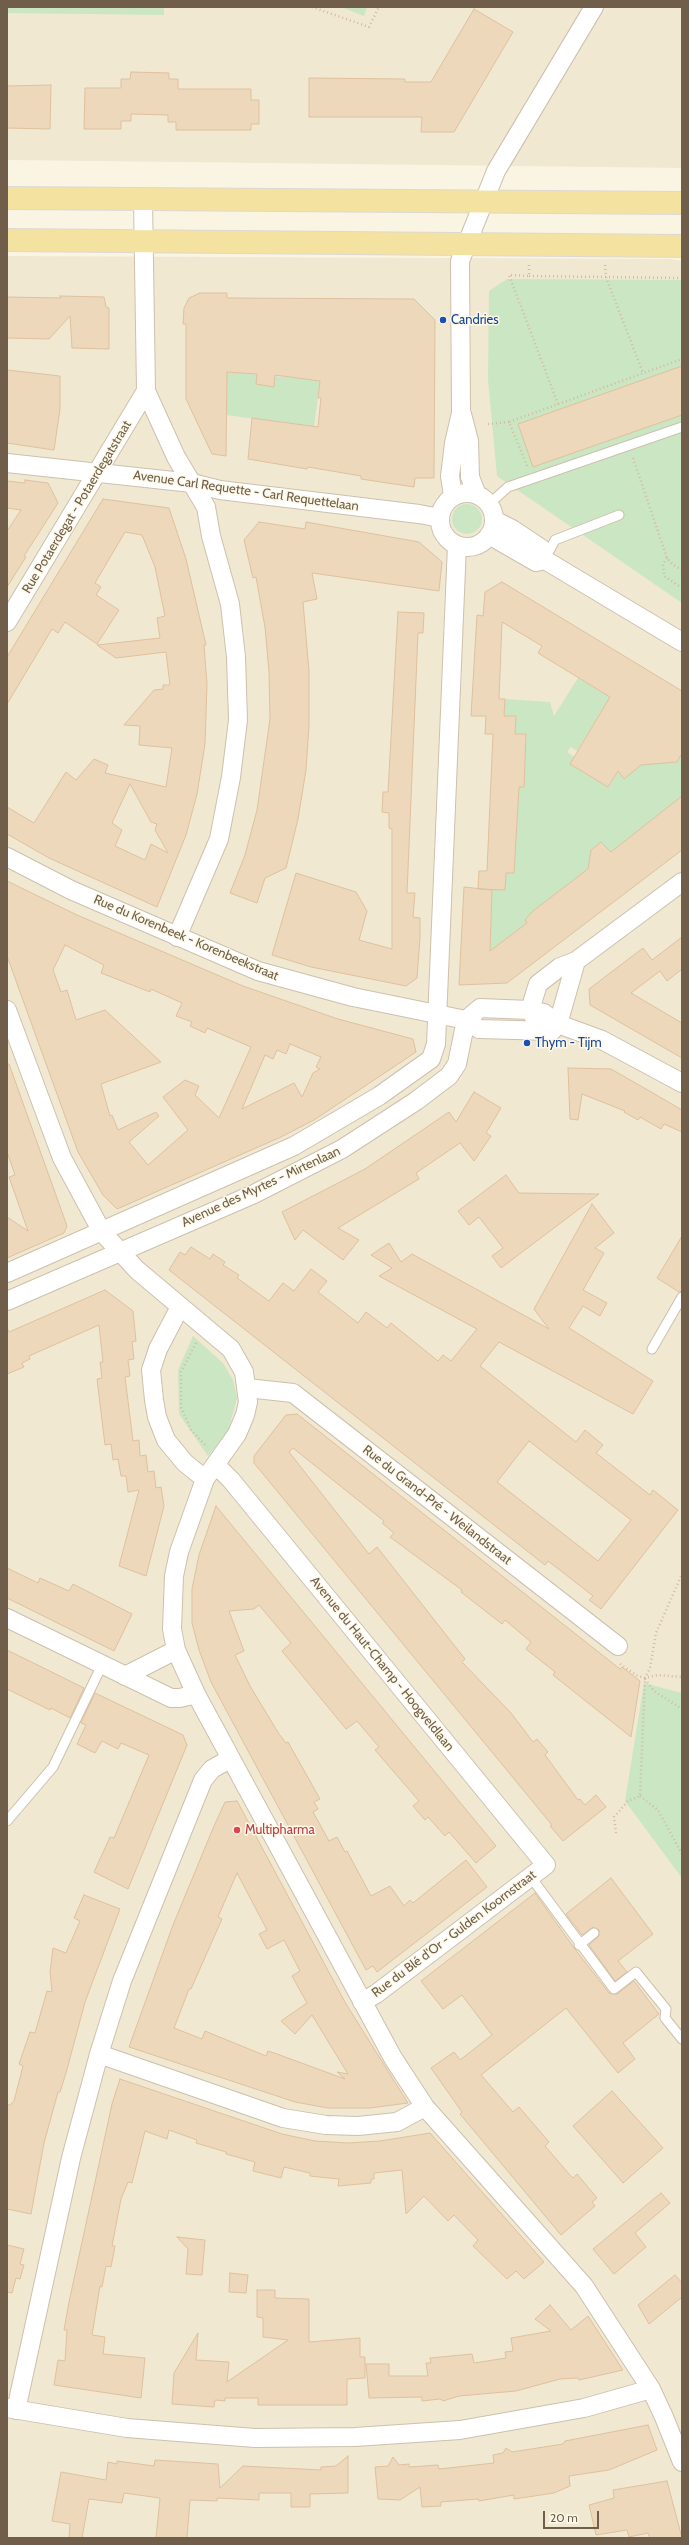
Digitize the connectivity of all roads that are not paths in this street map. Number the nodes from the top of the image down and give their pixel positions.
1 (594, 7) edge
2 (7, 198) edge
3 (143, 199) junction
4 (484, 200) junction
5 (682, 203) edge
6 (7, 240) edge
7 (144, 241) junction
8 (467, 244) junction
9 (682, 246) edge
10 (146, 391) junction
11 (461, 413) junction
12 (682, 427) edge
13 (7, 463) edge
14 (100, 471) junction
15 (192, 483) junction
16 (453, 496) junction
17 (487, 513) junction
18 (619, 515) dead end
19 (440, 518) junction
20 (457, 545) junction
21 (545, 560) junction
22 (7, 622) edge
23 (682, 642) edge
24 (7, 857) edge
25 (682, 882) edge
26 (177, 937) junction
27 (576, 961) junction
28 (7, 1010) edge
29 (530, 1010) junction
30 (437, 1013) junction
31 (466, 1020) junction
32 (558, 1024) junction
33 (541, 1032) junction
34 (682, 1083) edge
35 (102, 1232) junction
36 (120, 1252) junction
37 (7, 1273) edge
38 (682, 1297) edge
39 (7, 1301) edge
40 (180, 1307) junction
41 (652, 1349) dead end
42 (247, 1388) junction
43 (214, 1459) junction
44 (205, 1479) junction
45 (7, 1618) edge
46 (618, 1646) road end
47 (176, 1650) junction
48 (102, 1665) junction
49 (125, 1676) junction
50 (196, 1694) junction
51 (230, 1759) junction
52 (7, 1821) edge
53 (546, 1865) joint
54 (530, 1876) junction
55 (594, 1933) dead end
56 (579, 1945) junction
57 (362, 2002) junction
58 (682, 2039) edge
59 (99, 2054) junction
60 (425, 2107) junction
61 (651, 2389) junction
62 (12, 2409) edge
63 (682, 2462) edge

1 - 4 street
2 - 3 main road
3 - 4 main road
3 - 7 street
4 - 5 main road
4 - 8 street
6 - 7 main road
7 - 8 main road
7 - 10 street
8 - 9 main road
8 - 11 street
10 - 14 street, Rue Potaerdegat - Potaerdegatstraat
10 - 15 street
11 - 16 street
11 - 17 street
12 - 17 lane
13 - 14 street, Avenue Carl Requette - Carl Requettelaan
14 - 15 street, Avenue Carl Requette - Carl Requettelaan
14 - 22 street, Rue Potaerdegat - Potaerdegatstraat
15 - 19 street, Avenue Carl Requette - Carl Requettelaan
15 - 26 street
16 - 17 street
16 - 19 street
17 - 20 street
17 - 21 street
18 - 21 lane
19 - 20 street
20 - 30 street, Avenue des Myrtes - Mirtenlaan
21 - 23 street
24 - 26 street, Rue du Korenbeek - Korenbeekstraat
25 - 27 street
26 - 30 street, Rue du Korenbeek - Korenbeekstraat
27 - 29 street
27 - 32 street
28 - 35 street
29 - 31 street
29 - 32 street
29 - 33 street
30 - 31 street, Rue du Korenbeek - Korenbeekstraat
30 - 35 street, Avenue des Myrtes - Mirtenlaan
31 - 33 street, Rue du Korenbeek - Korenbeekstraat
31 - 36 street, Avenue des Myrtes - Mirtenlaan
32 - 33 street, Rue du Korenbeek - Korenbeekstraat
32 - 34 street
35 - 36 street
35 - 37 street, Avenue des Myrtes - Mirtenlaan
36 - 39 street, Avenue des Myrtes - Mirtenlaan
36 - 40 street
38 - 41 lane
40 - 42 street
40 - 44 street
42 - 43 street
42 - 46 street, Rue du Grand-Pré - Weilandstraat
43 - 44 street
43 - 53 street, Avenue du Haut-Champ - Hoogveldlaan
44 - 47 street
45 - 48 street
47 - 49 street
47 - 50 street
48 - 49 street
48 - 52 lane
49 - 50 street
50 - 51 street
51 - 57 street
51 - 59 street
53 - 54 street, Rue du Blé d'Or - Gulden Koornstraat
54 - 56 lane
54 - 57 street, Rue du Blé d'Or - Gulden Koornstraat
55 - 56 lane
56 - 58 lane
57 - 60 street
59 - 60 street
59 - 62 street
60 - 61 street
61 - 62 street
61 - 63 street

